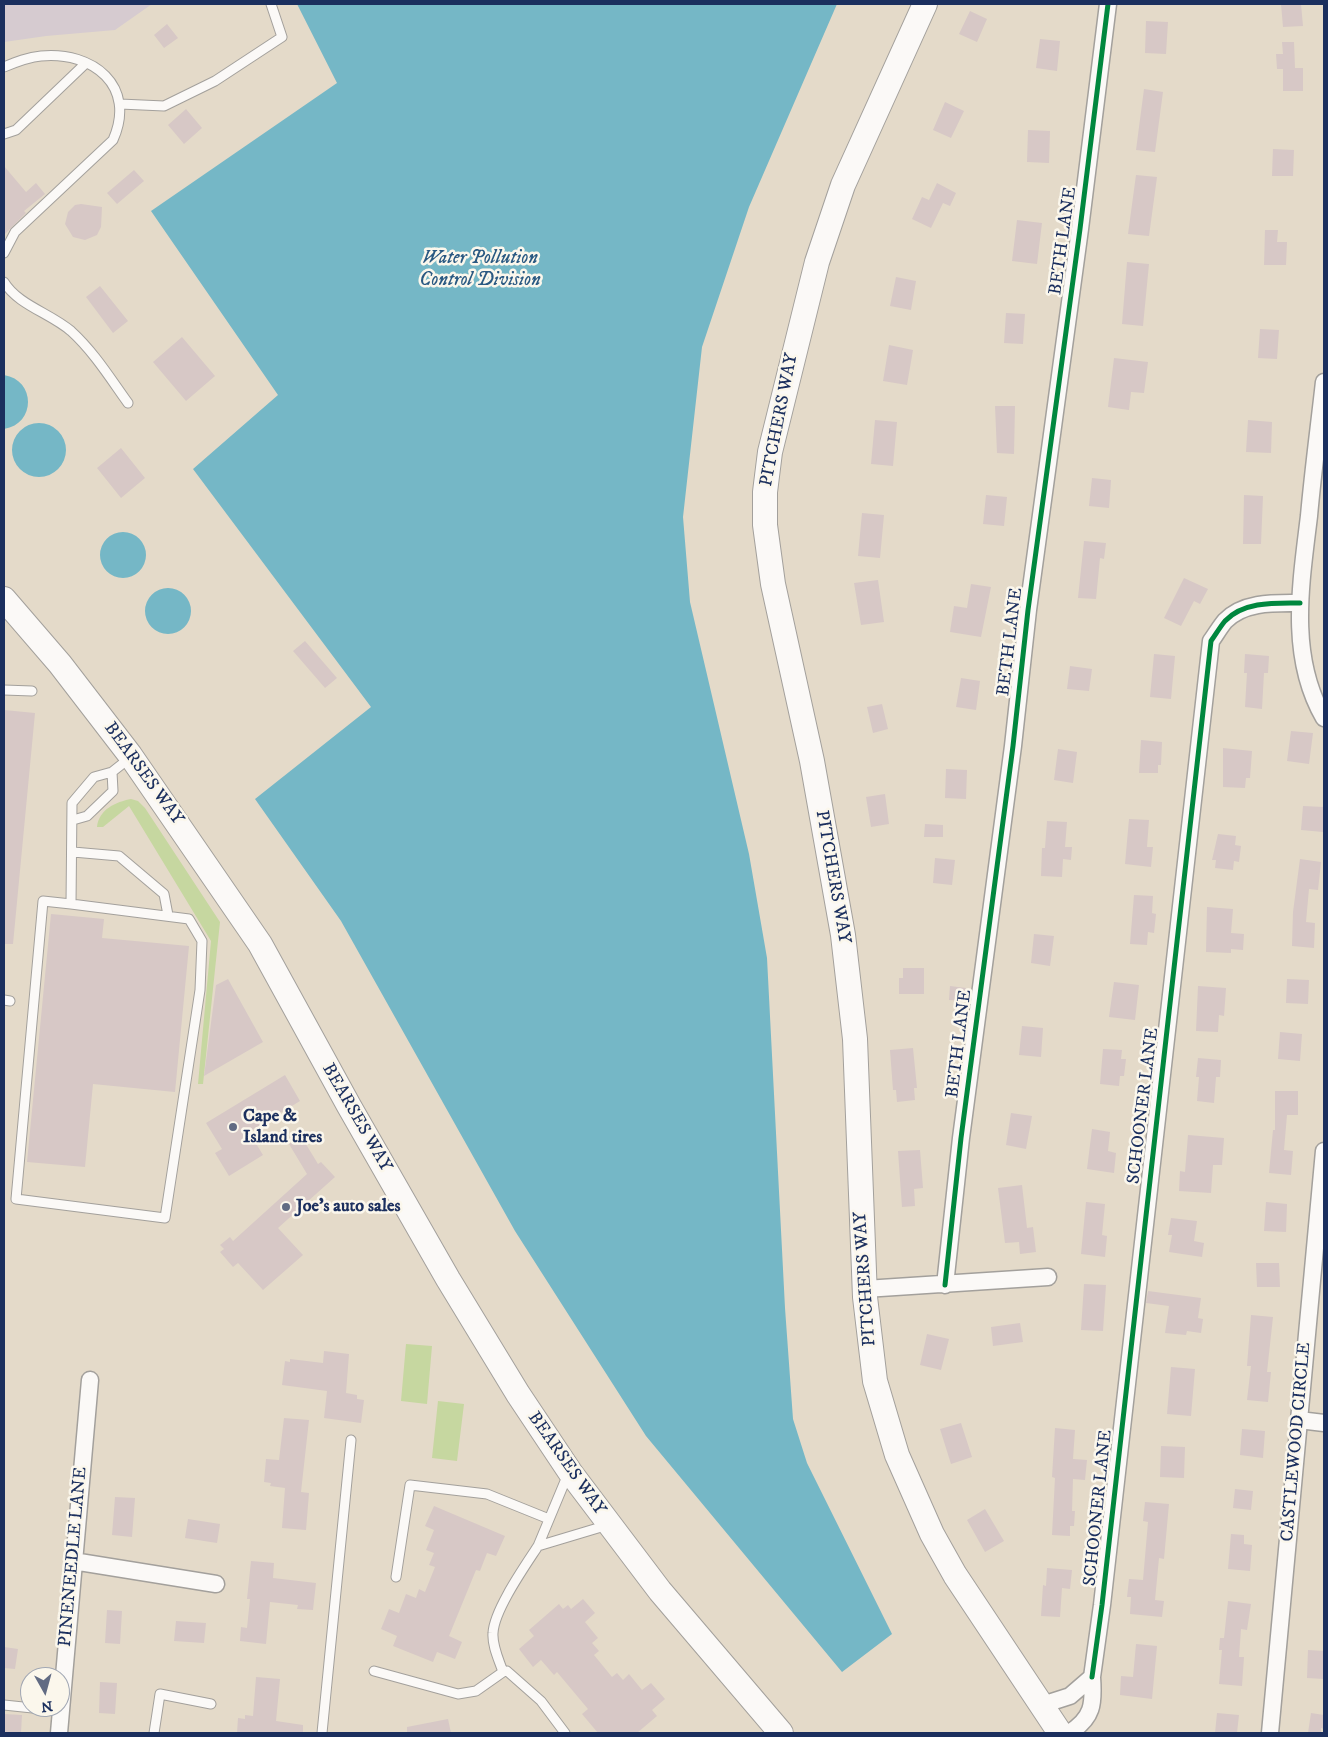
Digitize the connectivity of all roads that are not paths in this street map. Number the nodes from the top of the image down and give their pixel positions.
1 (271, 4) edge
2 (925, 4) edge
3 (1108, 4) edge
4 (85, 64) junction
5 (4, 67) edge
6 (120, 104) junction
7 (4, 134) edge
8 (4, 253) edge
9 (4, 282) edge
10 (7, 292) edge
11 (1324, 382) edge
12 (128, 403) dead end
13 (5, 601) edge
14 (1300, 603) junction
15 (4, 690) edge
16 (32, 691) dead end
17 (1324, 718) edge
18 (132, 757) junction
19 (112, 772) junction
20 (73, 820) junction
21 (73, 852) junction
22 (71, 904) junction
23 (168, 915) junction
24 (1324, 1151) edge
25 (1048, 1277) dead end
26 (945, 1285) junction
27 (865, 1289) junction
28 (90, 1380) dead end
29 (1299, 1420) junction
30 (1324, 1423) edge
31 (351, 1440) dead end
32 (570, 1472) junction
33 (549, 1518) junction
34 (608, 1525) junction
35 (538, 1546) junction
36 (73, 1561) junction
37 (396, 1577) dead end
38 (216, 1584) dead end
39 (64, 1667) edge
40 (374, 1671) dead end
41 (503, 1672) junction
42 (1092, 1677) junction
43 (211, 1704) dead end
44 (4, 1705) edge
45 (1042, 1705) junction
46 (20, 1707) edge
47 (60, 1717) edge
48 (1057, 1731) edge
49 (59, 1733) edge
50 (154, 1733) edge
51 (322, 1733) edge
52 (565, 1733) edge
53 (781, 1733) edge
54 (1270, 1733) edge

1 - 6 lane
2 - 27 main road, PITCHERS WAY
3 - 26 street, BETH LANE
4 - 5 lane
4 - 6 lane
4 - 7 lane
6 - 8 lane
9 - 10 lane
10 - 12 lane
11 - 14 street
13 - 18 main road, BEARSES WAY
14 - 17 street
14 - 42 street, SCHOONER LANE
15 - 16 lane
18 - 19 lane
18 - 32 main road, BEARSES WAY
19 - 20 lane
19 - 20 lane
20 - 21 lane
21 - 22 lane
21 - 23 lane
22 - 23 lane
22 - 23 lane
24 - 29 street, CASTLEWOOD CIRCLE
25 - 26 street
26 - 27 street
27 - 45 main road, PITCHERS WAY
28 - 36 street, PINENEEDLE LANE
29 - 30 street
29 - 54 street, CASTLEWOOD CIRCLE
31 - 51 lane
32 - 33 lane
32 - 34 main road, BEARSES WAY
33 - 35 lane
33 - 37 lane
34 - 35 lane
34 - 53 main road, BEARSES WAY
35 - 41 lane
36 - 38 street
36 - 39 street, PINENEEDLE LANE
40 - 41 lane
41 - 52 lane
42 - 45 street
42 - 48 street, SCHOONER LANE
43 - 50 lane
44 - 46 lane
45 - 48 main road, PITCHERS WAY
47 - 49 street, PINENEEDLE LANE

